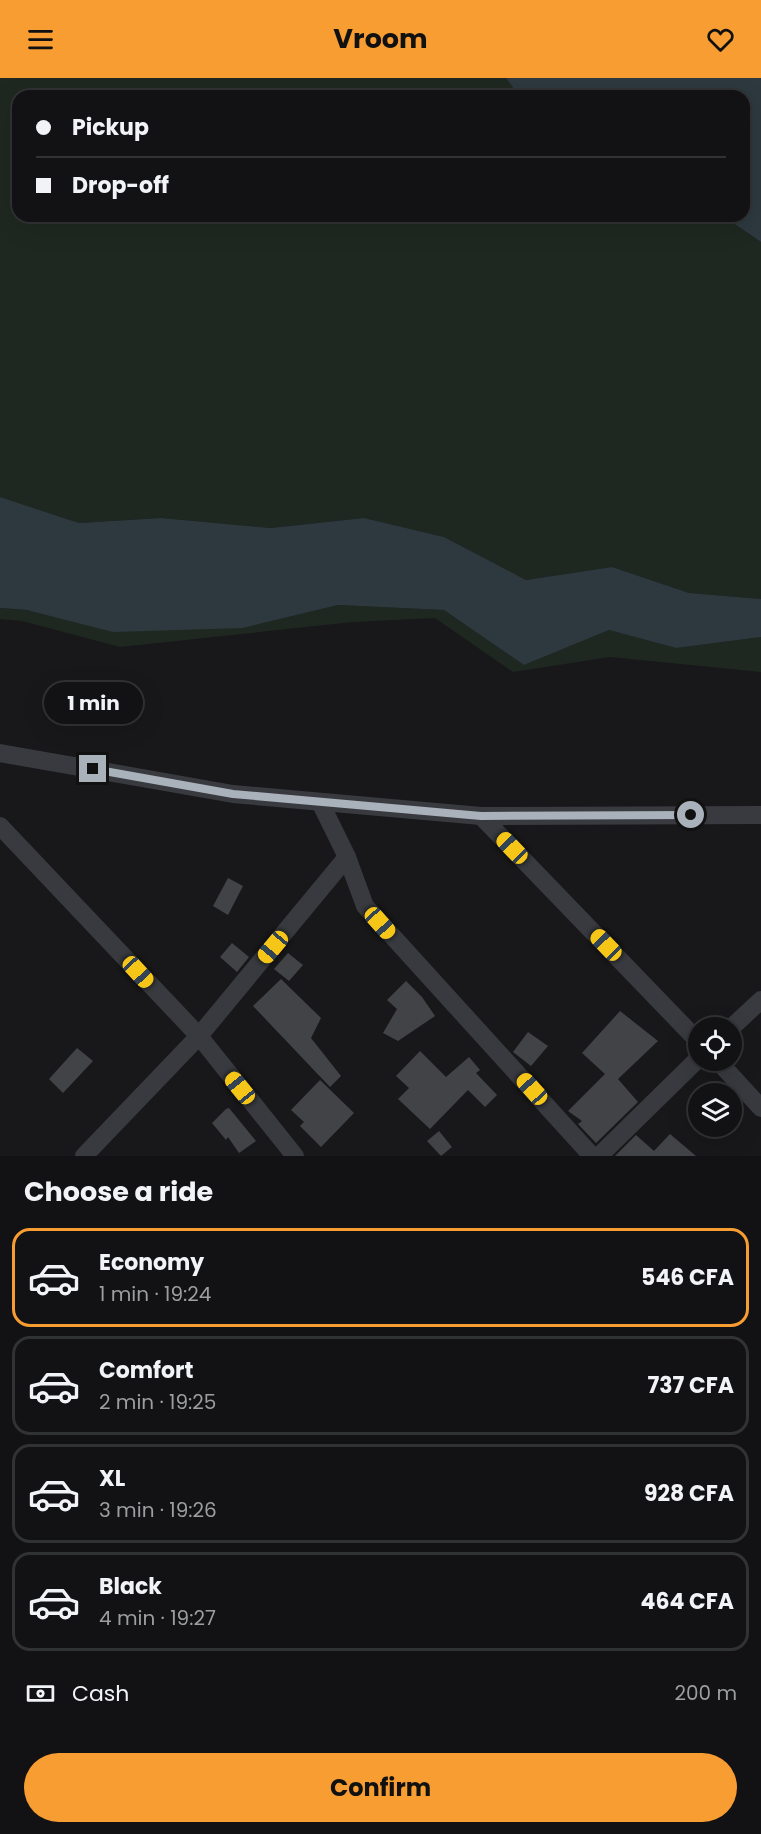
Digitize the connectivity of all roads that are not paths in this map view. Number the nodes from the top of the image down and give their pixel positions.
1 (0, 753) edge
2 (320, 802) junction
3 (761, 814) edge
4 (481, 816) junction
5 (0, 826) edge
6 (347, 857) junction
7 (761, 1000) edge
8 (742, 1018) edge
9 (688, 1031) edge
10 (199, 1036) junction
11 (688, 1069) edge
12 (727, 1071) edge
13 (761, 1108) edge
14 (84, 1156) edge
15 (295, 1156) edge
16 (592, 1156) edge
17 (600, 1156) edge

1 - 2 street
2 - 4 street
2 - 6 street
3 - 4 street
4 - 9 street
5 - 10 street
6 - 10 street
6 - 16 street
7 - 8 street
10 - 14 street
10 - 15 street
11 - 17 street
12 - 13 street

